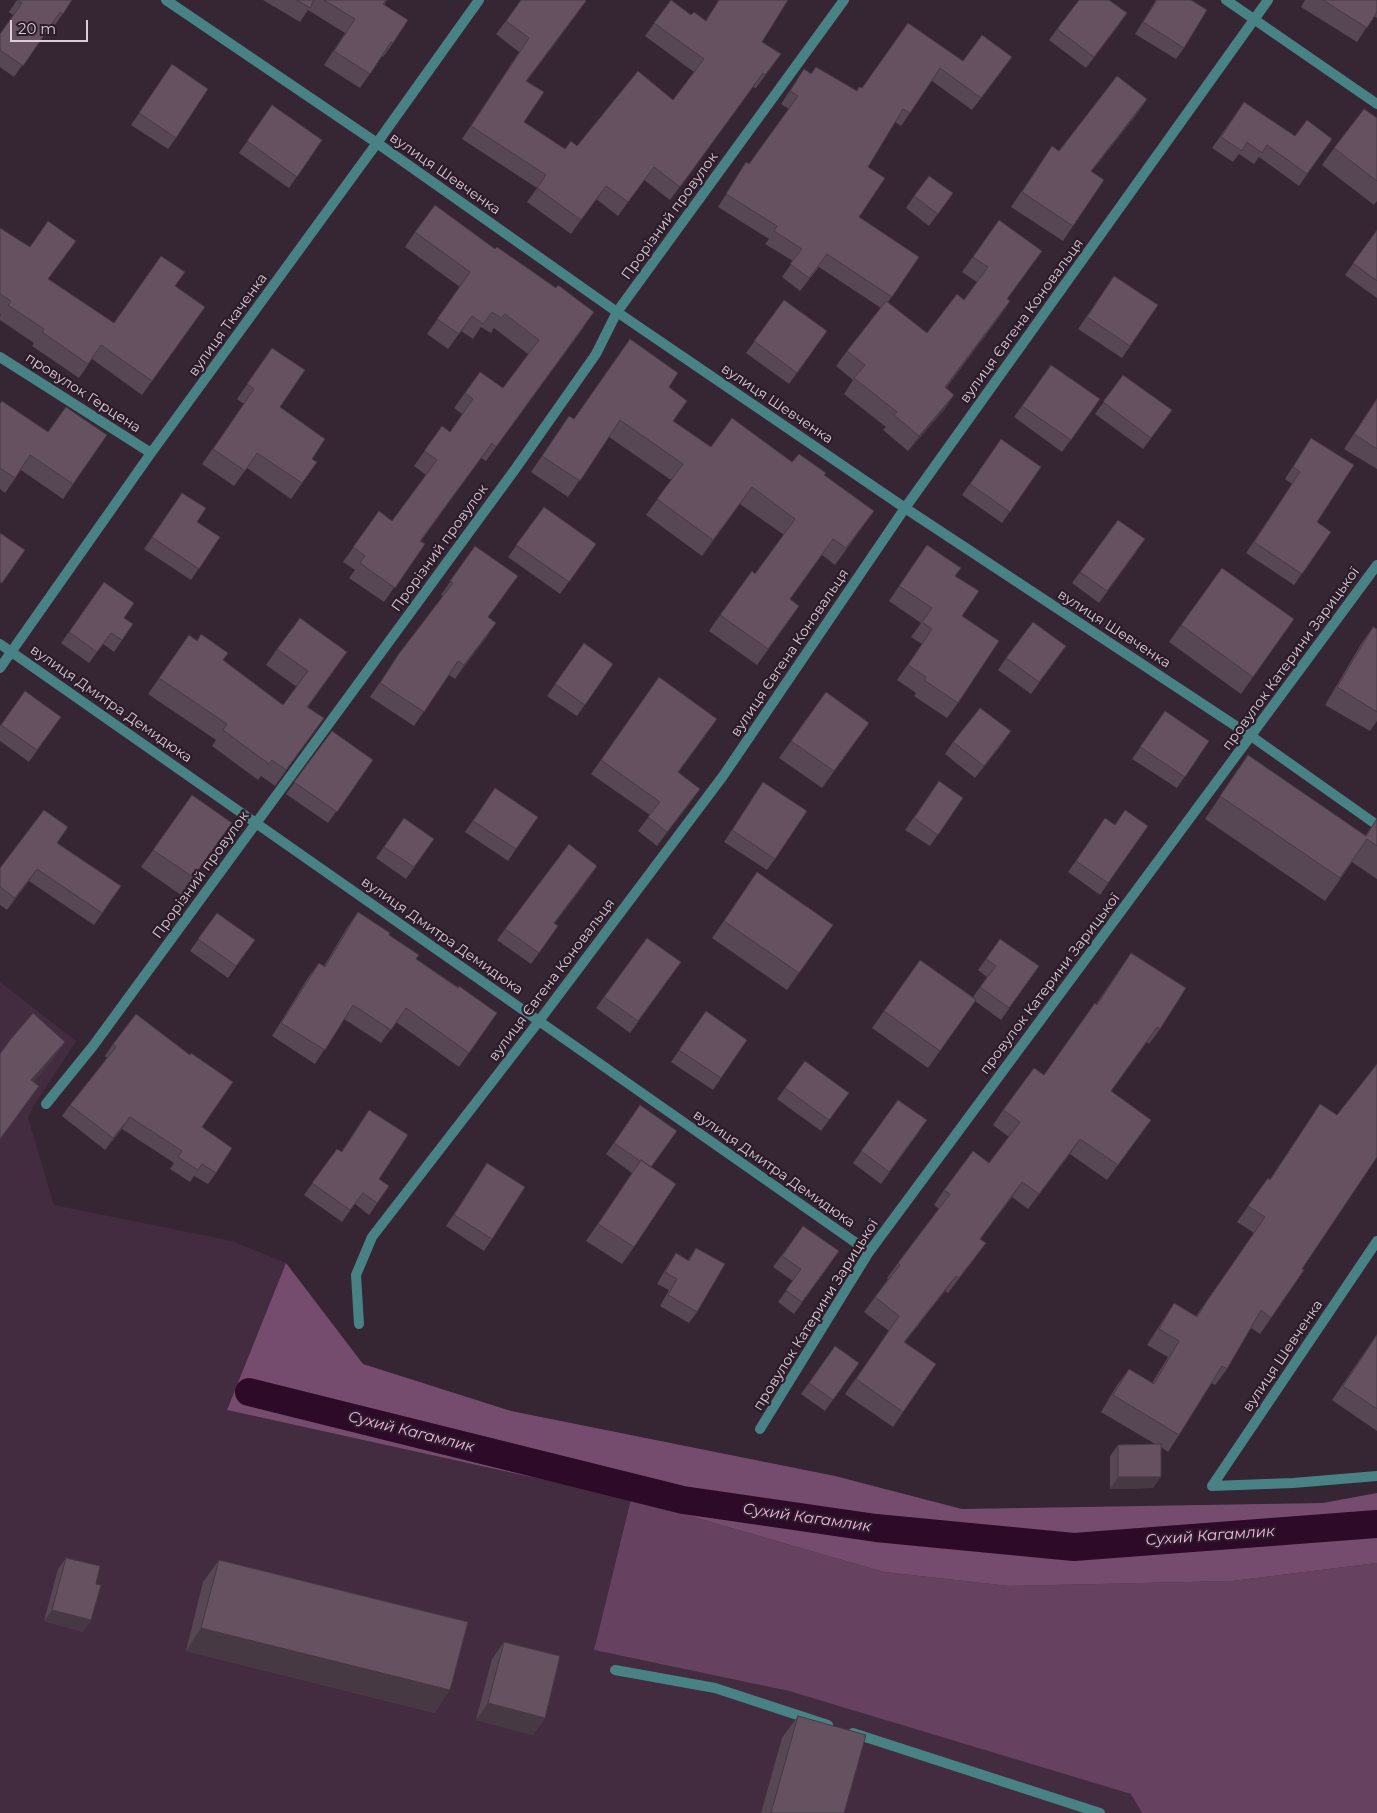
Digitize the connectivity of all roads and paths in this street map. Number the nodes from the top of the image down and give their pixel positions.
1 (166, 0) edge
2 (479, 0) edge
3 (844, 0) edge
4 (1226, 0) edge
5 (1268, 0) edge
6 (1254, 19) junction
7 (1377, 104) edge
8 (377, 143) junction
9 (617, 312) junction
10 (0, 357) edge
11 (151, 453) junction
12 (905, 508) junction
13 (1377, 565) edge
14 (0, 644) edge
15 (12, 651) junction
16 (0, 668) edge
17 (1251, 736) junction
18 (257, 823) junction
19 (1377, 825) edge
20 (539, 1021) junction
21 (46, 1104) dead end
22 (1377, 1241) edge
23 (869, 1252) junction
24 (360, 1324) dead end
25 (760, 1429) dead end
26 (1377, 1476) edge
27 (616, 1670) dead end
28 (1100, 1813) edge

1 - 8 street, вулиця Шевченка
2 - 8 street, вулиця Ткаченка
3 - 9 street, Прорізний провулок
4 - 6 street
5 - 6 street, вулиця Євгена Коновальця
6 - 7 street
6 - 12 street, вулиця Євгена Коновальця
8 - 9 street, вулиця Шевченка
8 - 11 street, вулиця Ткаченка
9 - 12 street, вулиця Шевченка
9 - 18 street, Прорізний провулок
10 - 11 street, провулок Герцена
11 - 15 street, вулиця Ткаченка
12 - 17 street, вулиця Шевченка
12 - 20 street, вулиця Євгена Коновальця
13 - 17 street, провулок Катерини Зарицької
14 - 15 street, вулиця Дмитра Демидюка
15 - 16 street, вулиця Ткаченка
15 - 18 street, вулиця Дмитра Демидюка
17 - 19 street, вулиця Шевченка
17 - 23 street, провулок Катерини Зарицької
18 - 20 street, вулиця Дмитра Демидюка
18 - 21 street, Прорізний провулок
20 - 23 street, вулиця Дмитра Демидюка
20 - 24 street, вулиця Євгена Коновальця
22 - 26 street, вулиця Шевченка
23 - 25 street, провулок Катерини Зарицької
27 - 28 street

